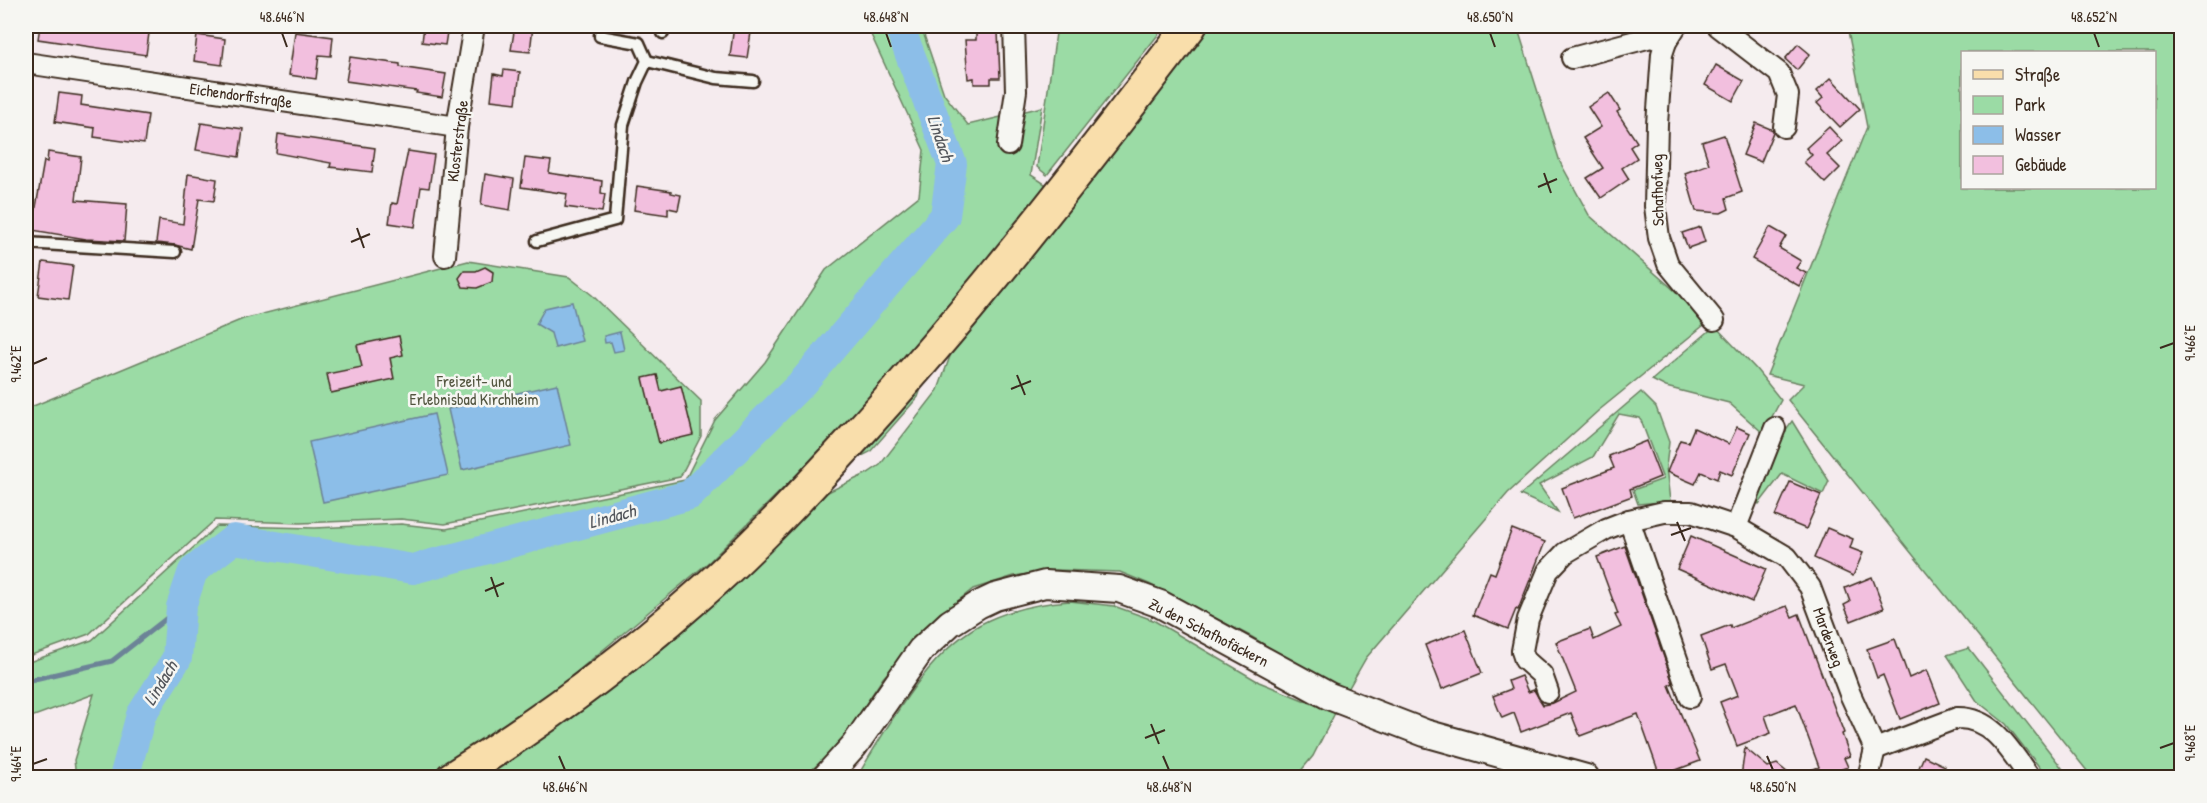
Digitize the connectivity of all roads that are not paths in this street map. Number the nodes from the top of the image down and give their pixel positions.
1 (474, 26) edge
2 (601, 26) edge
3 (1014, 26) edge
4 (1190, 26) edge
5 (1718, 26) edge
6 (1671, 34) edge
7 (1572, 58) dead end
8 (647, 61) junction
9 (26, 63) edge
10 (753, 81) dead end
11 (457, 127) junction
12 (1784, 127) dead end
13 (1008, 145) dead end
14 (537, 241) dead end
15 (26, 243) edge
16 (175, 252) dead end
17 (445, 256) dead end
18 (1714, 320) dead end
19 (1776, 428) dead end
20 (1629, 520) junction
21 (1736, 527) junction
22 (1548, 692) dead end
23 (1690, 697) dead end
24 (1875, 749) junction
25 (1574, 776) edge
26 (452, 777) edge
27 (825, 777) edge
28 (1868, 777) edge
29 (2030, 777) edge

1 - 11 street, Klosterstraße
2 - 8 lane
3 - 13 street
4 - 26 main road
5 - 12 street
6 - 7 street, Schafhofweg
6 - 18 street, Schafhofweg
8 - 10 lane
8 - 14 lane
9 - 11 street, Eichendorffstraße
11 - 17 street, Klosterstraße
15 - 16 lane
19 - 21 street
20 - 21 street, Marderweg
20 - 22 street, Marderweg
20 - 23 street
21 - 24 street, Marderweg
24 - 28 street
24 - 29 street
25 - 27 street, Zu den Schafhofäckern

